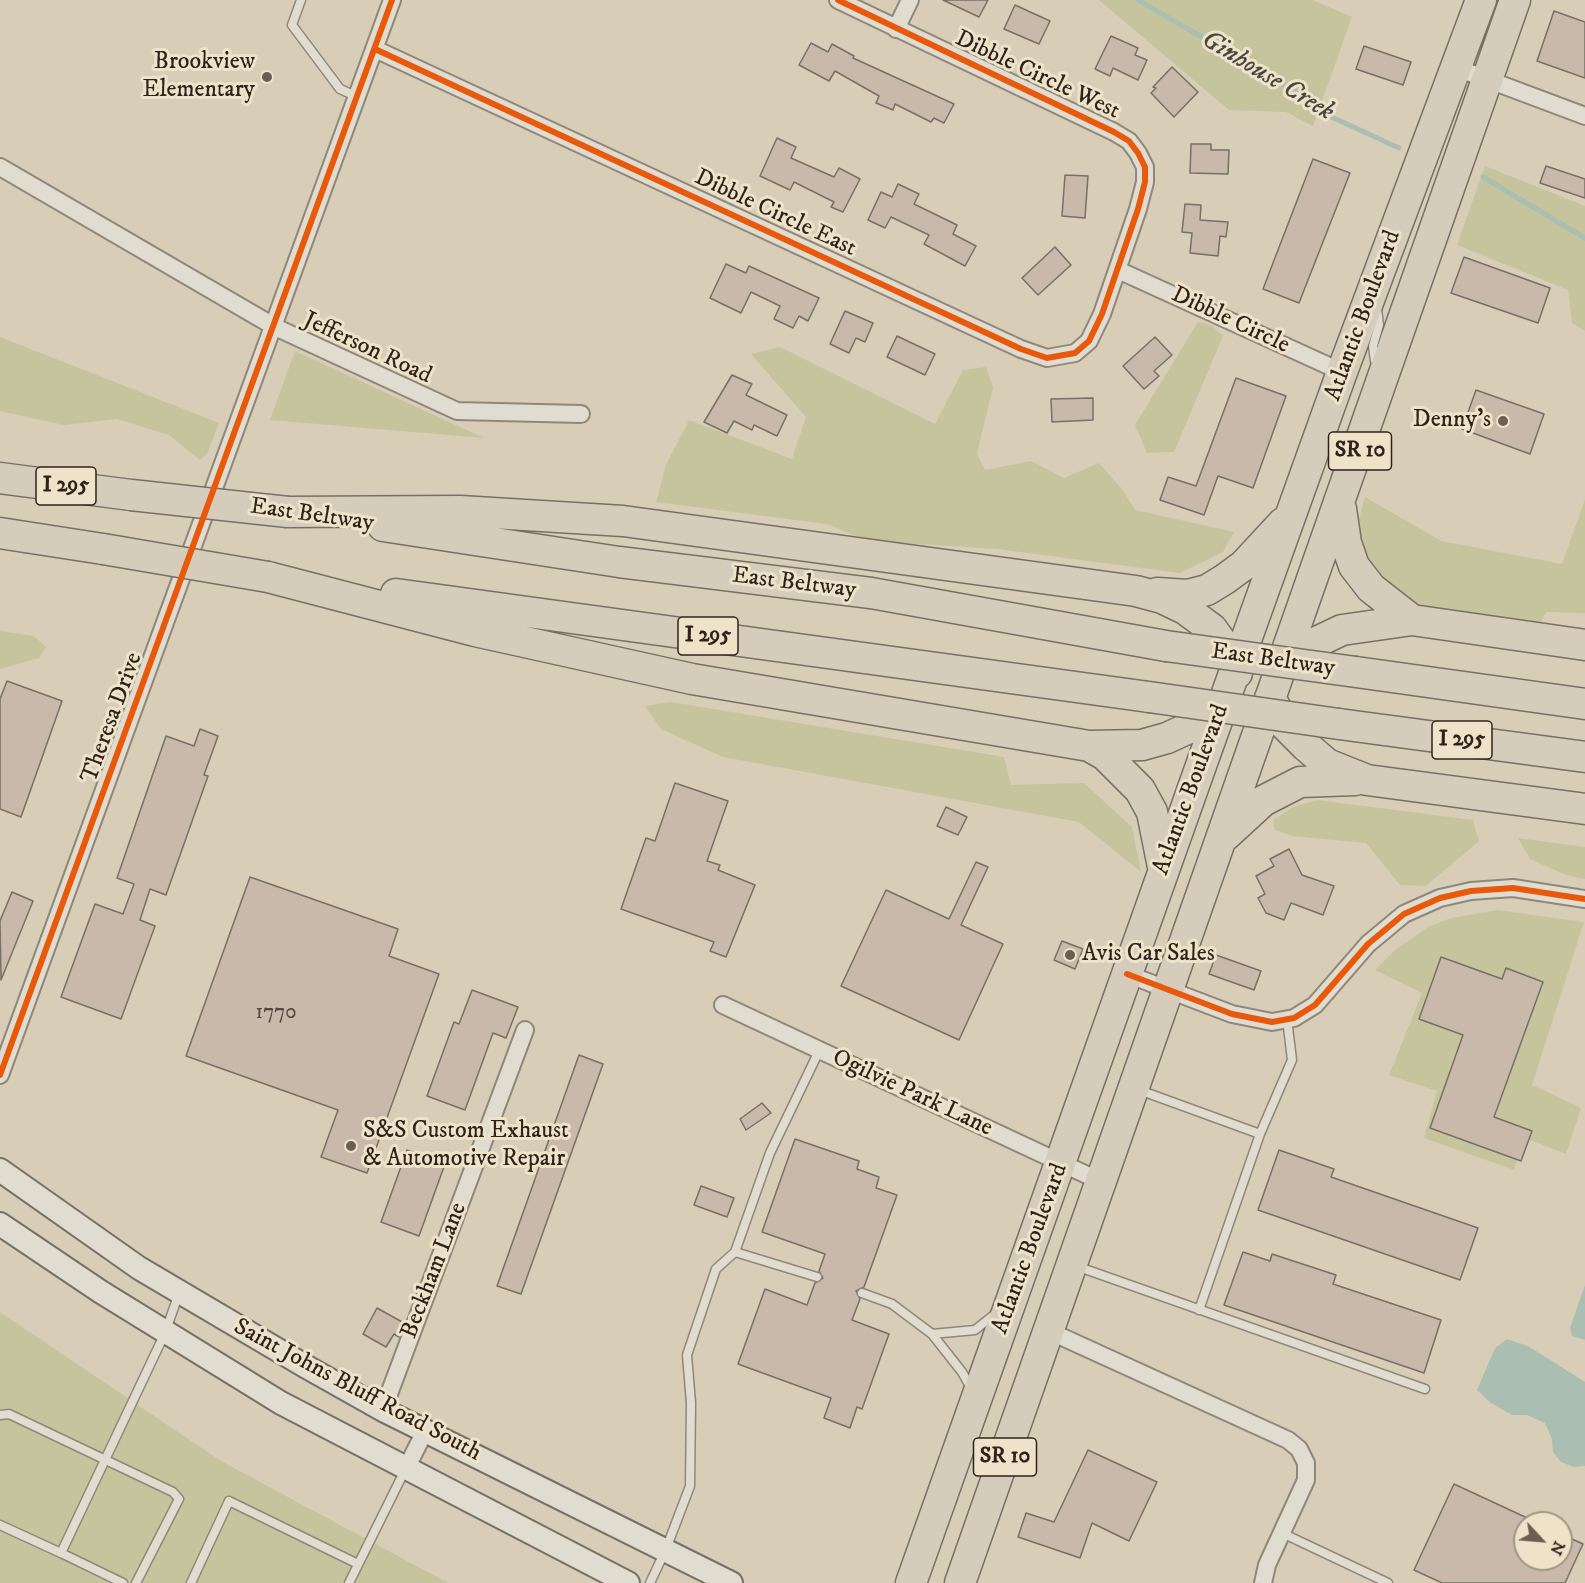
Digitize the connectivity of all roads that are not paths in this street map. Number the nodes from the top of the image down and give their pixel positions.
1 (301, 0) edge
2 (392, 0) edge
3 (838, 0) edge
4 (910, 0) edge
5 (1481, 0) edge
6 (1515, 0) edge
7 (896, 29) junction
8 (375, 49) junction
9 (1457, 68) junction
10 (1487, 81) junction
11 (358, 97) junction
12 (1585, 116) edge
13 (0, 166) edge
14 (1118, 270) junction
15 (1374, 288) junction
16 (275, 327) junction
17 (1389, 366) junction
18 (1342, 372) junction
19 (581, 414) dead end
20 (0, 478) edge
21 (1340, 505) junction
22 (288, 512) junction
23 (1292, 515) junction
24 (0, 533) edge
25 (268, 577) junction
26 (1136, 591) junction
27 (1412, 620) junction
28 (1585, 645) edge
29 (1253, 684) junction
30 (1585, 704) edge
31 (1089, 746) junction
32 (1585, 757) edge
33 (1367, 780) junction
34 (1585, 809) edge
35 (1219, 841) junction
36 (1164, 870) junction
37 (1585, 899) edge
38 (1127, 974) junction
39 (1166, 989) junction
40 (723, 1005) dead end
41 (1287, 1019) junction
42 (525, 1030) dead end
43 (819, 1051) junction
44 (0, 1075) edge
45 (1133, 1088) junction
46 (1260, 1134) junction
47 (1062, 1164) junction
48 (0, 1170) edge
49 (1102, 1182) junction
50 (0, 1224) edge
51 (735, 1252) junction
52 (1073, 1265) junction
53 (817, 1277) dead end
54 (179, 1292) junction
55 (862, 1293) dead end
56 (1013, 1301) junction
57 (1199, 1310) junction
58 (1049, 1331) junction
59 (165, 1333) junction
60 (932, 1334) junction
61 (1425, 1389) dead end
62 (977, 1399) junction
63 (383, 1410) junction
64 (0, 1415) edge
65 (425, 1431) junction
66 (107, 1460) junction
67 (406, 1469) junction
68 (0, 1525) edge
69 (1282, 1533) junction
70 (666, 1549) junction
71 (61, 1553) junction
72 (358, 1564) junction
73 (123, 1583) edge
74 (136, 1583) edge
75 (191, 1583) edge
76 (349, 1583) edge
77 (628, 1583) edge
78 (650, 1583) edge
79 (731, 1583) edge
80 (911, 1583) edge
81 (960, 1583) edge
82 (1263, 1583) edge
83 (1388, 1583) edge

1 - 11 lane
2 - 8 street, Theresa Drive
3 - 7 street, Dibble Circle West
4 - 7 street
5 - 9 highway, Atlantic Boulevard / SR 10
6 - 10 highway, Atlantic Boulevard / SR 10
7 - 14 street, Dibble Circle West
8 - 11 street, Theresa Drive
8 - 14 street, Dibble Circle East
9 - 10 street
9 - 15 highway, Atlantic Boulevard / SR 10
10 - 12 street
10 - 17 highway, Atlantic Boulevard / SR 10
11 - 16 street, Theresa Drive
13 - 16 street, Jefferson Road
14 - 18 street, Dibble Circle
15 - 17 lane
15 - 18 highway, Atlantic Boulevard / SR 10
16 - 19 street, Jefferson Road
16 - 44 street, Theresa Drive
17 - 21 highway, Atlantic Boulevard / SR 10
18 - 23 highway, Atlantic Boulevard / SR 10
20 - 22 highway, East Beltway / I 295, bridge
21 - 27 highway
21 - 29 highway, Atlantic Boulevard / SR 10
22 - 26 highway
22 - 30 highway, East Beltway / I 295, bridge
23 - 26 highway
23 - 29 highway, Atlantic Boulevard / SR 10
24 - 25 highway, I 295, bridge
25 - 31 highway
25 - 32 highway, I 295, bridge
26 - 29 highway
27 - 28 highway
27 - 29 highway
29 - 31 highway
29 - 33 highway
29 - 35 highway, Atlantic Boulevard / SR 10
29 - 36 highway, Atlantic Boulevard / SR 10
31 - 36 highway
33 - 34 highway
33 - 35 highway
35 - 39 highway, Atlantic Boulevard / SR 10
36 - 38 highway, Atlantic Boulevard / SR 10
37 - 41 street
38 - 39 street
38 - 47 highway, Atlantic Boulevard / SR 10
39 - 41 street
39 - 45 highway, Atlantic Boulevard / SR 10
40 - 43 street, Ogilvie Park Lane
41 - 46 lane
42 - 63 street, Beckham Lane
43 - 47 street, Ogilvie Park Lane
43 - 51 lane
45 - 46 lane
45 - 49 highway, Atlantic Boulevard / SR 10
46 - 57 lane
47 - 49 street, Ogilvie Park Lane
47 - 56 highway, Atlantic Boulevard / SR 10
48 - 54 main road, Saint Johns Bluff Road South
49 - 52 highway, Atlantic Boulevard / SR 10
50 - 59 main road, Saint Johns Bluff Road South
51 - 53 lane
51 - 70 lane
52 - 57 lane
52 - 58 highway, Atlantic Boulevard / SR 10
54 - 59 lane
54 - 63 main road, Saint Johns Bluff Road South
55 - 60 lane
56 - 60 lane
56 - 62 highway, Atlantic Boulevard / SR 10
57 - 61 lane
58 - 69 street
58 - 81 highway, Atlantic Boulevard / SR 10
59 - 66 lane
59 - 67 main road, Saint Johns Bluff Road South
60 - 62 lane
62 - 80 highway, Atlantic Boulevard / SR 10
63 - 65 main road, Saint Johns Bluff Road South
64 - 66 lane
65 - 67 street
65 - 70 main road, Saint Johns Bluff Road South
66 - 71 lane
66 - 74 lane
67 - 72 lane
67 - 77 main road, Saint Johns Bluff Road South
68 - 71 lane
69 - 82 street
69 - 83 lane
70 - 78 lane
70 - 79 main road, Saint Johns Bluff Road South
71 - 73 lane
72 - 75 lane
72 - 76 lane

